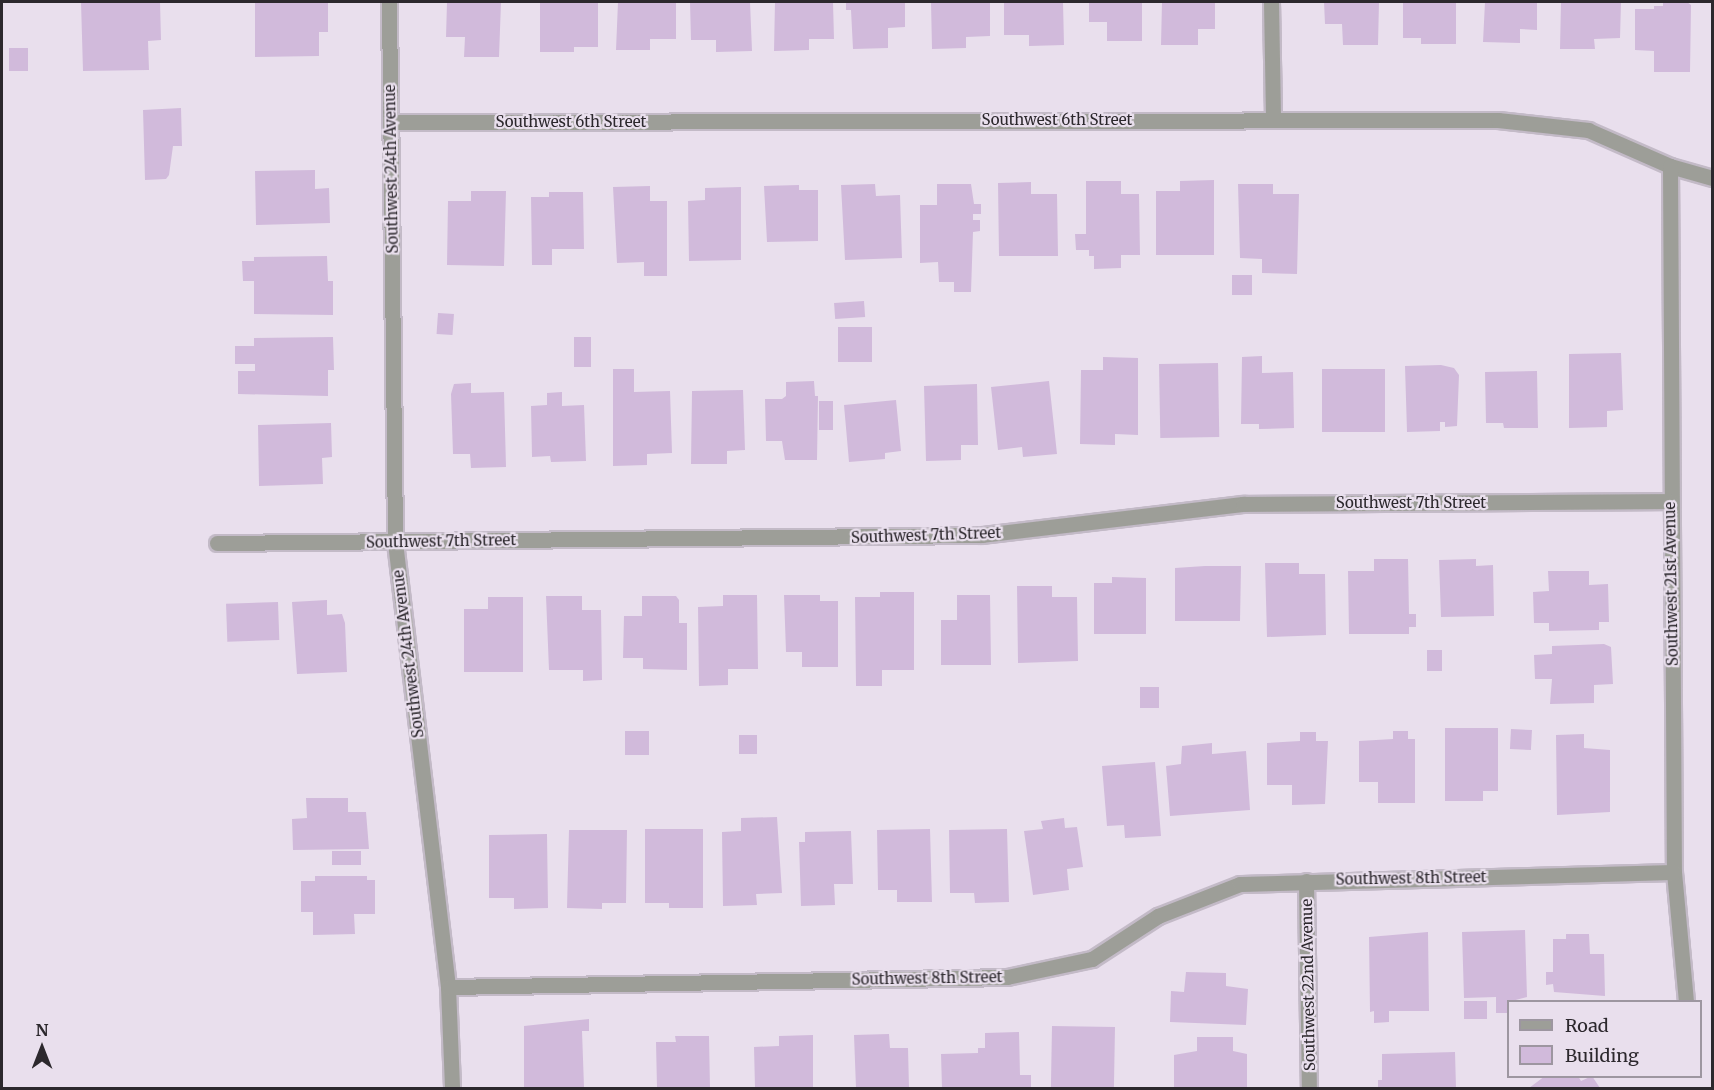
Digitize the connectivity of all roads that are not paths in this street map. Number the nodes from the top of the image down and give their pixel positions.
1 (389, 2) edge
2 (1271, 2) edge
3 (1273, 120) junction
4 (391, 122) junction
5 (1670, 166) junction
6 (1713, 178) edge
7 (1670, 501) junction
8 (395, 542) junction
9 (217, 543) dead end
10 (1674, 872) junction
11 (1306, 881) junction
12 (448, 987) junction
13 (1686, 1000) edge
14 (452, 1089) edge
15 (1309, 1089) edge

1 - 4 street, Southwest 24th Avenue
2 - 3 street
3 - 4 street, Southwest 6th Street
3 - 5 street, Southwest 6th Street
4 - 8 street, Southwest 24th Avenue
5 - 6 street, Southwest 6th Street
5 - 7 street, Southwest 21st Avenue
7 - 8 street, Southwest 7th Street
7 - 10 street, Southwest 21st Avenue
8 - 9 street, Southwest 7th Street
8 - 12 street, Southwest 24th Avenue
10 - 11 street, Southwest 8th Street
10 - 13 street, Southwest 21st Avenue
11 - 12 street, Southwest 8th Street
11 - 15 street, Southwest 22nd Avenue
12 - 14 street, Southwest 24th Avenue

